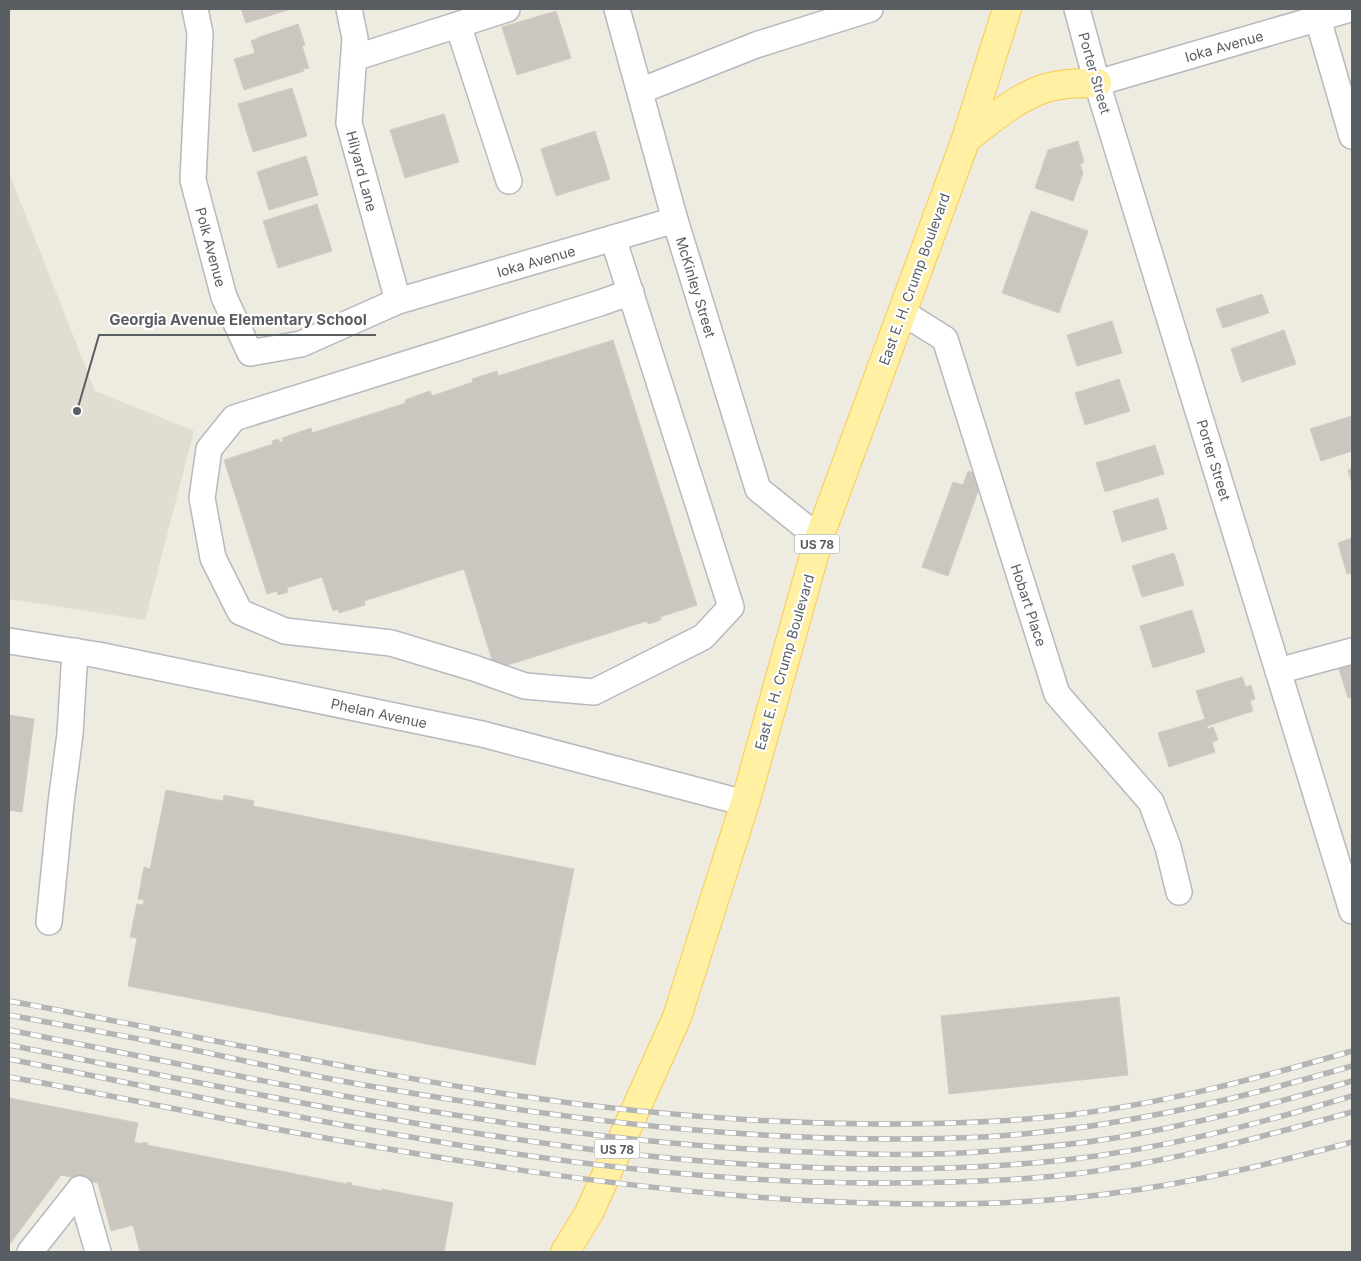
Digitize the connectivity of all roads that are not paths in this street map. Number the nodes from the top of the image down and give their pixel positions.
1 (195, 9) edge
2 (349, 9) edge
3 (507, 9) edge
4 (618, 9) edge
5 (870, 9) edge
6 (1007, 9) edge
7 (1077, 9) edge
8 (1350, 9) edge
9 (1318, 19) junction
10 (458, 25) junction
11 (354, 58) junction
12 (1097, 83) junction
13 (640, 91) junction
14 (1352, 136) edge
15 (966, 139) junction
16 (508, 181) dead end
17 (675, 220) junction
18 (614, 238) junction
19 (630, 292) junction
20 (398, 301) junction
21 (902, 312) junction
22 (819, 538) junction
23 (9, 641) edge
24 (75, 651) junction
25 (1352, 651) edge
26 (1278, 671) junction
27 (745, 803) junction
28 (1179, 892) dead end
29 (1352, 912) edge
30 (49, 922) dead end
31 (30, 1252) edge
32 (98, 1252) edge
33 (565, 1252) edge

1 - 20 street, Polk Avenue
2 - 11 street, Hilyard Lane
3 - 10 street
4 - 13 street, McKinley Street
5 - 13 street
6 - 15 main road, East E. H. Crump Boulevard / US 78
7 - 12 street, Porter Street
8 - 9 street, Ioka Avenue
9 - 12 street, Ioka Avenue
9 - 14 street
10 - 11 street
10 - 16 street
11 - 20 street, Hilyard Lane
12 - 15 main road
12 - 26 street, Porter Street
13 - 17 street, McKinley Street
15 - 21 main road, East E. H. Crump Boulevard / US 78
17 - 18 street, Ioka Avenue
17 - 22 street, McKinley Street
18 - 19 street
18 - 20 street, Ioka Avenue
19 - 19 street
21 - 22 main road, East E. H. Crump Boulevard / US 78
21 - 28 street, Hobart Place
22 - 27 main road, East E. H. Crump Boulevard / US 78
23 - 24 street, Phelan Avenue
24 - 27 street, Phelan Avenue
24 - 30 street
25 - 26 street
26 - 29 street, Porter Street
27 - 33 main road, East E. H. Crump Boulevard / US 78
31 - 32 street

